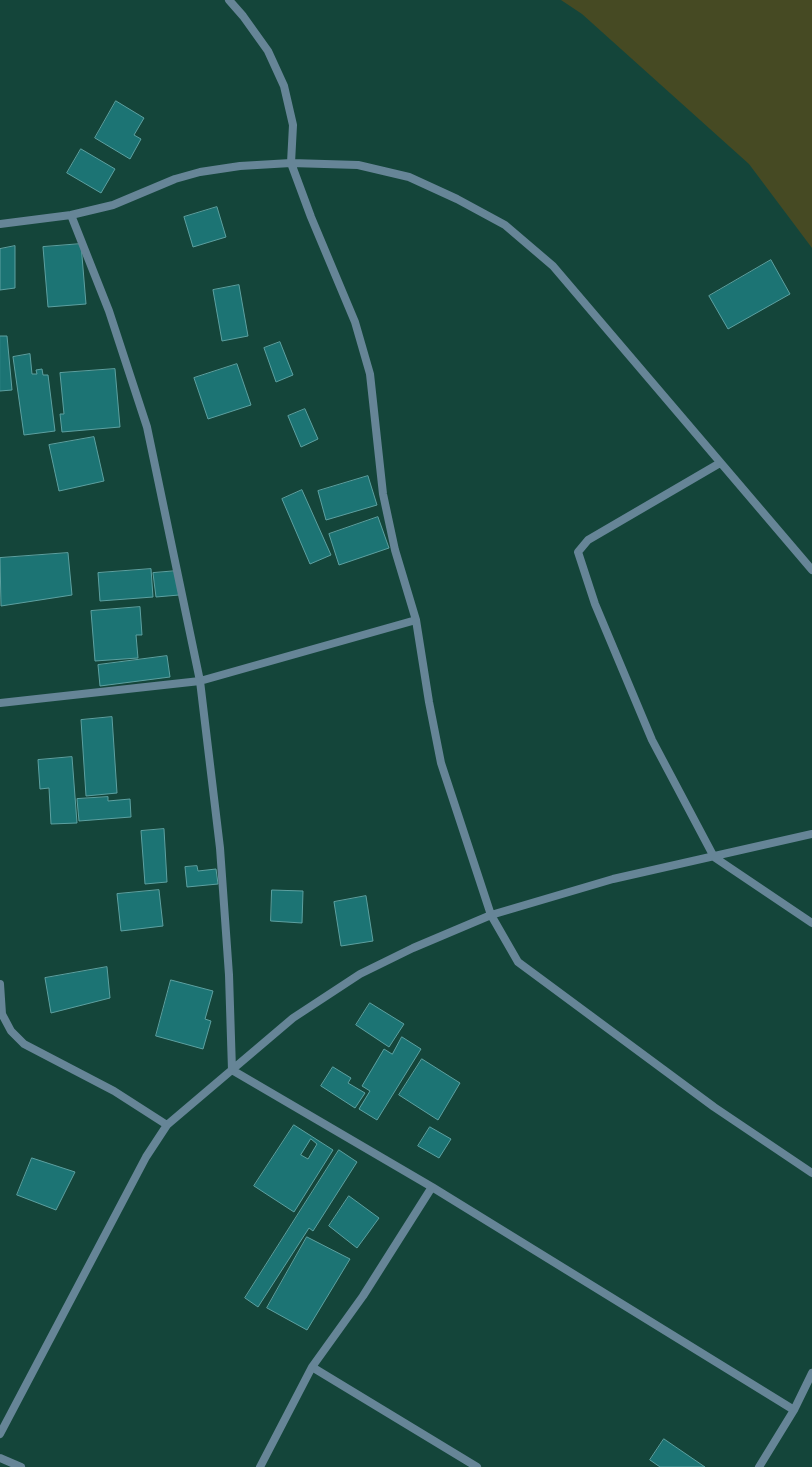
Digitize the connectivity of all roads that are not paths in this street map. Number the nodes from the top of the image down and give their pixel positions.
1 (229, 0) edge
2 (291, 163) junction
3 (71, 215) junction
4 (0, 224) edge
5 (720, 463) junction
6 (812, 570) edge
7 (416, 620) junction
8 (200, 681) junction
9 (0, 703) edge
10 (812, 834) edge
11 (714, 857) junction
12 (491, 915) junction
13 (812, 923) edge
14 (0, 984) edge
15 (232, 1070) junction
16 (168, 1125) junction
17 (812, 1173) edge
18 (432, 1187) junction
19 (312, 1367) junction
20 (812, 1373) edge
21 (794, 1410) junction
22 (0, 1434) edge
23 (0, 1458) edge
24 (21, 1467) edge
25 (260, 1467) edge
26 (477, 1467) edge
27 (759, 1467) edge

1 - 2 street
2 - 3 street
2 - 5 street
2 - 7 street
3 - 4 street
3 - 8 street
5 - 6 street
5 - 11 street
7 - 8 street
7 - 12 street
8 - 9 street
8 - 15 street
10 - 11 street
11 - 12 street
11 - 13 street
12 - 15 street
12 - 17 street
14 - 16 street
15 - 16 street
15 - 18 street
16 - 22 street
18 - 19 street
18 - 21 street
19 - 25 street
19 - 26 street
20 - 21 street
21 - 27 street
23 - 24 street

